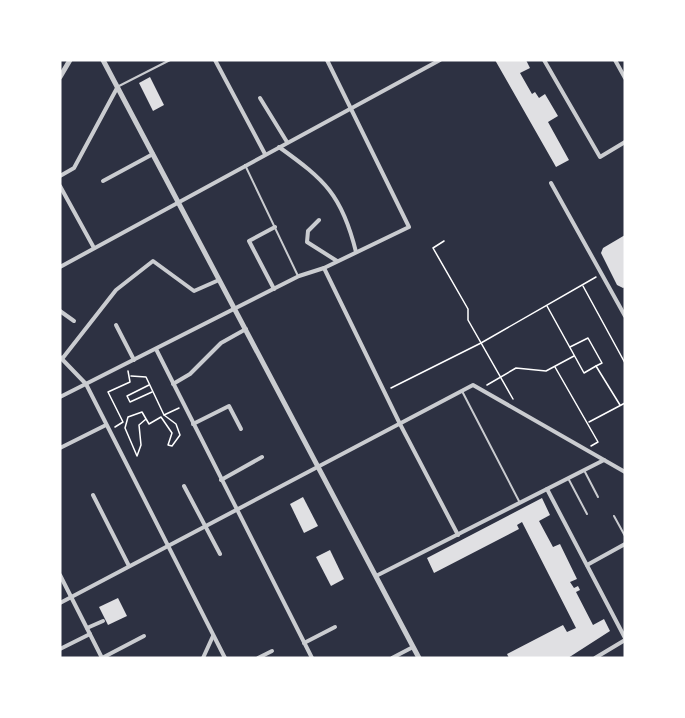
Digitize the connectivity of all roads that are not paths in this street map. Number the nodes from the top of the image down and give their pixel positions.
1 (70, 60) edge
2 (103, 60) edge
3 (170, 60) edge
4 (224, 60) edge
5 (327, 60) edge
6 (440, 60) edge
7 (544, 60) edge
8 (615, 60) edge
9 (217, 62) edge
10 (60, 77) edge
11 (625, 78) edge
12 (117, 87) junction
13 (260, 98) dead end
14 (351, 108) junction
15 (287, 142) junction
16 (625, 142) edge
17 (279, 147) junction
18 (153, 154) junction
19 (265, 154) junction
20 (245, 165) junction
21 (60, 176) edge
22 (103, 181) dead end
23 (551, 183) dead end
24 (60, 186) edge
25 (178, 201) junction
26 (319, 220) dead end
27 (275, 227) junction
28 (94, 248) junction
29 (356, 252) junction
30 (338, 261) junction
31 (60, 267) edge
32 (324, 268) junction
33 (299, 276) junction
34 (219, 280) junction
35 (274, 289) junction
36 (235, 309) junction
37 (60, 311) edge
38 (625, 316) edge
39 (74, 321) dead end
40 (116, 325) dead end
41 (246, 330) junction
42 (156, 349) junction
43 (61, 358) edge
44 (134, 360) junction
45 (86, 384) junction
46 (173, 384) junction
47 (462, 391) junction
48 (60, 397) edge
49 (193, 424) junction
50 (399, 424) junction
51 (106, 425) junction
52 (241, 429) dead end
53 (60, 448) edge
54 (262, 457) dead end
55 (604, 460) junction
56 (318, 467) junction
57 (584, 470) junction
58 (625, 472) edge
59 (568, 478) junction
60 (221, 480) junction
61 (184, 486) dead end
62 (547, 489) junction
63 (93, 495) dead end
64 (598, 497) dead end
65 (520, 503) junction
66 (236, 510) junction
67 (587, 514) dead end
68 (614, 516) dead end
69 (205, 526) junction
70 (458, 535) junction
71 (625, 536) edge
72 (625, 544) edge
73 (168, 546) junction
74 (220, 554) dead end
75 (587, 566) junction
76 (129, 567) junction
77 (60, 575) edge
78 (376, 576) junction
79 (71, 597) junction
80 (60, 603) edge
81 (103, 621) dead end
82 (335, 627) dead end
83 (87, 628) junction
84 (90, 634) junction
85 (214, 635) junction
86 (144, 636) dead end
87 (625, 639) edge
88 (304, 643) junction
89 (413, 647) junction
90 (60, 649) edge
91 (272, 651) dead end
92 (102, 658) edge
93 (203, 658) edge
94 (225, 658) edge
95 (258, 658) edge
96 (312, 658) edge
97 (392, 658) edge
98 (419, 658) edge
99 (595, 658) edge

1 - 10 street
2 - 12 street
3 - 12 lane
4 - 9 street
5 - 14 street
6 - 14 street
7 - 16 street
8 - 11 street
9 - 19 street
12 - 18 street
12 - 21 street
13 - 15 street
14 - 15 street
14 - 29 street
15 - 17 street
17 - 19 street
17 - 29 street
18 - 22 street
18 - 25 street
19 - 20 street
20 - 25 street
20 - 27 lane
23 - 38 street
24 - 28 street
25 - 28 street
25 - 34 street
26 - 30 street
27 - 33 lane
27 - 35 street
28 - 31 street
29 - 30 street
30 - 32 street
32 - 33 street
32 - 50 street
33 - 35 street
34 - 36 street
34 - 43 street
35 - 36 street
36 - 41 street
36 - 42 street
37 - 39 street
40 - 44 street
41 - 46 street
41 - 56 street
42 - 44 street
42 - 46 street
43 - 45 street
44 - 45 street
45 - 48 street
45 - 51 street
46 - 49 street
47 - 50 street
47 - 55 street
47 - 65 lane
49 - 52 street
49 - 60 street
50 - 56 street
50 - 70 street
51 - 53 street
51 - 73 street
54 - 60 street
55 - 57 street
55 - 58 street
56 - 66 street
56 - 78 street
57 - 59 street
57 - 64 lane
59 - 62 street
59 - 67 lane
60 - 66 street
61 - 69 street
62 - 65 street
62 - 75 street
63 - 76 street
65 - 70 street
66 - 69 street
66 - 88 street
68 - 71 lane
69 - 73 street
69 - 74 street
70 - 78 street
72 - 75 street
73 - 76 street
73 - 85 street
75 - 87 street
76 - 79 street
77 - 79 street
78 - 89 street
79 - 80 street
79 - 83 street
81 - 83 street
82 - 88 street
83 - 84 street
84 - 90 street
84 - 92 street
85 - 93 street
85 - 94 street
86 - 92 street
87 - 99 street
88 - 96 street
89 - 97 street
89 - 98 street
91 - 95 street

